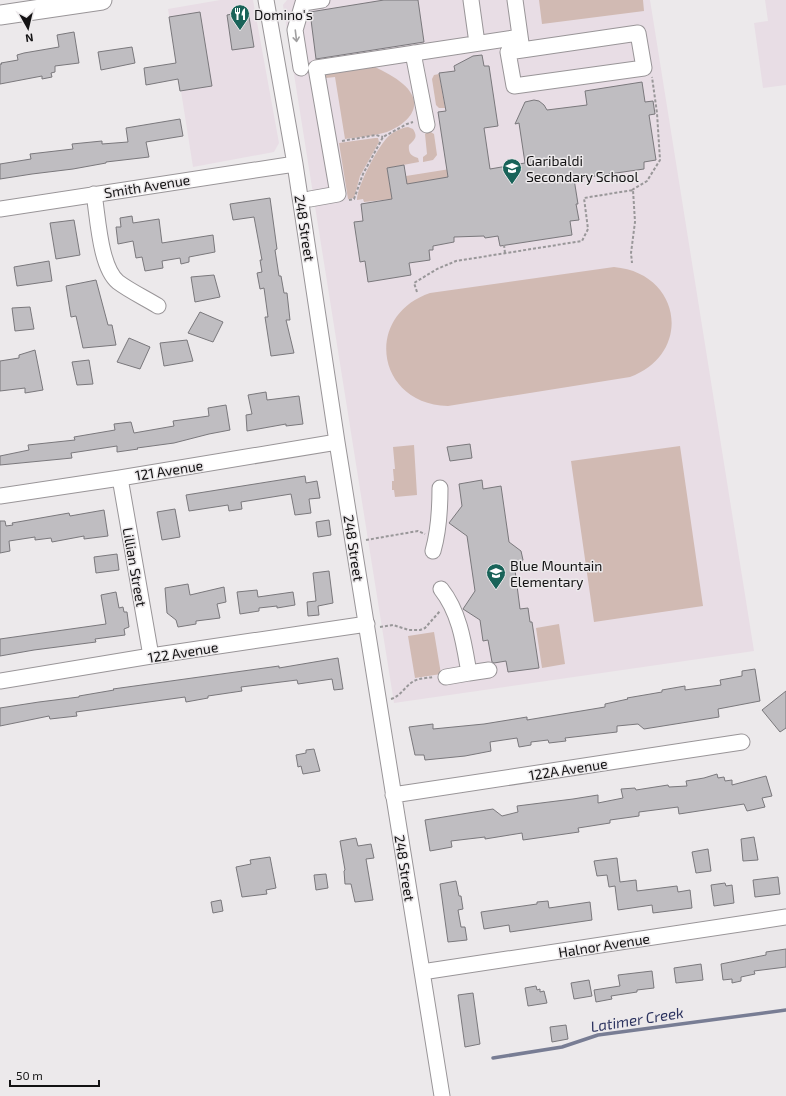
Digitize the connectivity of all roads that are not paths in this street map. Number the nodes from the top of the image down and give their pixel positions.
1 (102, 0) edge
2 (266, 0) edge
3 (322, 0) edge
4 (471, 0) edge
5 (515, 0) edge
6 (0, 16) edge
7 (477, 43) junction
8 (521, 43) junction
9 (413, 53) junction
10 (309, 68) junction
11 (278, 69) junction
12 (426, 122) road end
13 (295, 164) junction
14 (94, 194) junction
15 (310, 199) dead end
16 (0, 209) edge
17 (158, 306) dead end
18 (337, 442) junction
19 (120, 478) junction
20 (440, 488) dead end
21 (0, 496) edge
22 (435, 545) road end
23 (441, 589) dead end
24 (372, 626) junction
25 (150, 656) junction
26 (489, 670) dead end
27 (469, 673) junction
28 (446, 677) road end
29 (0, 681) edge
30 (742, 742) dead end
31 (394, 795) junction
32 (786, 917) edge
33 (422, 972) junction
34 (442, 1096) edge

1 - 6 main road
2 - 11 street, 248 Street
3 -> 10 street
4 - 7 street
5 - 8 street
7 - 8 street
7 - 9 street
8 - 8 street
9 - 10 street
9 - 12 street
10 - 11 street
10 - 15 street
11 - 13 street, 248 Street
13 - 14 street, Smith Avenue
13 - 18 street, 248 Street
14 - 16 street, Smith Avenue
14 - 17 street
18 - 19 street, 121 Avenue
18 - 24 street, 248 Street
19 - 21 street, 121 Avenue
19 - 25 street, Lillian Street
20 - 22 street
23 - 27 street
24 - 25 street, 122 Avenue
24 - 31 street, 248 Street
25 - 29 street, 122 Avenue
26 - 27 street
27 - 28 street
30 - 31 street, 122A Avenue
31 - 33 street, 248 Street
32 - 33 street, Halnor Avenue
33 - 34 street, 248 Street

